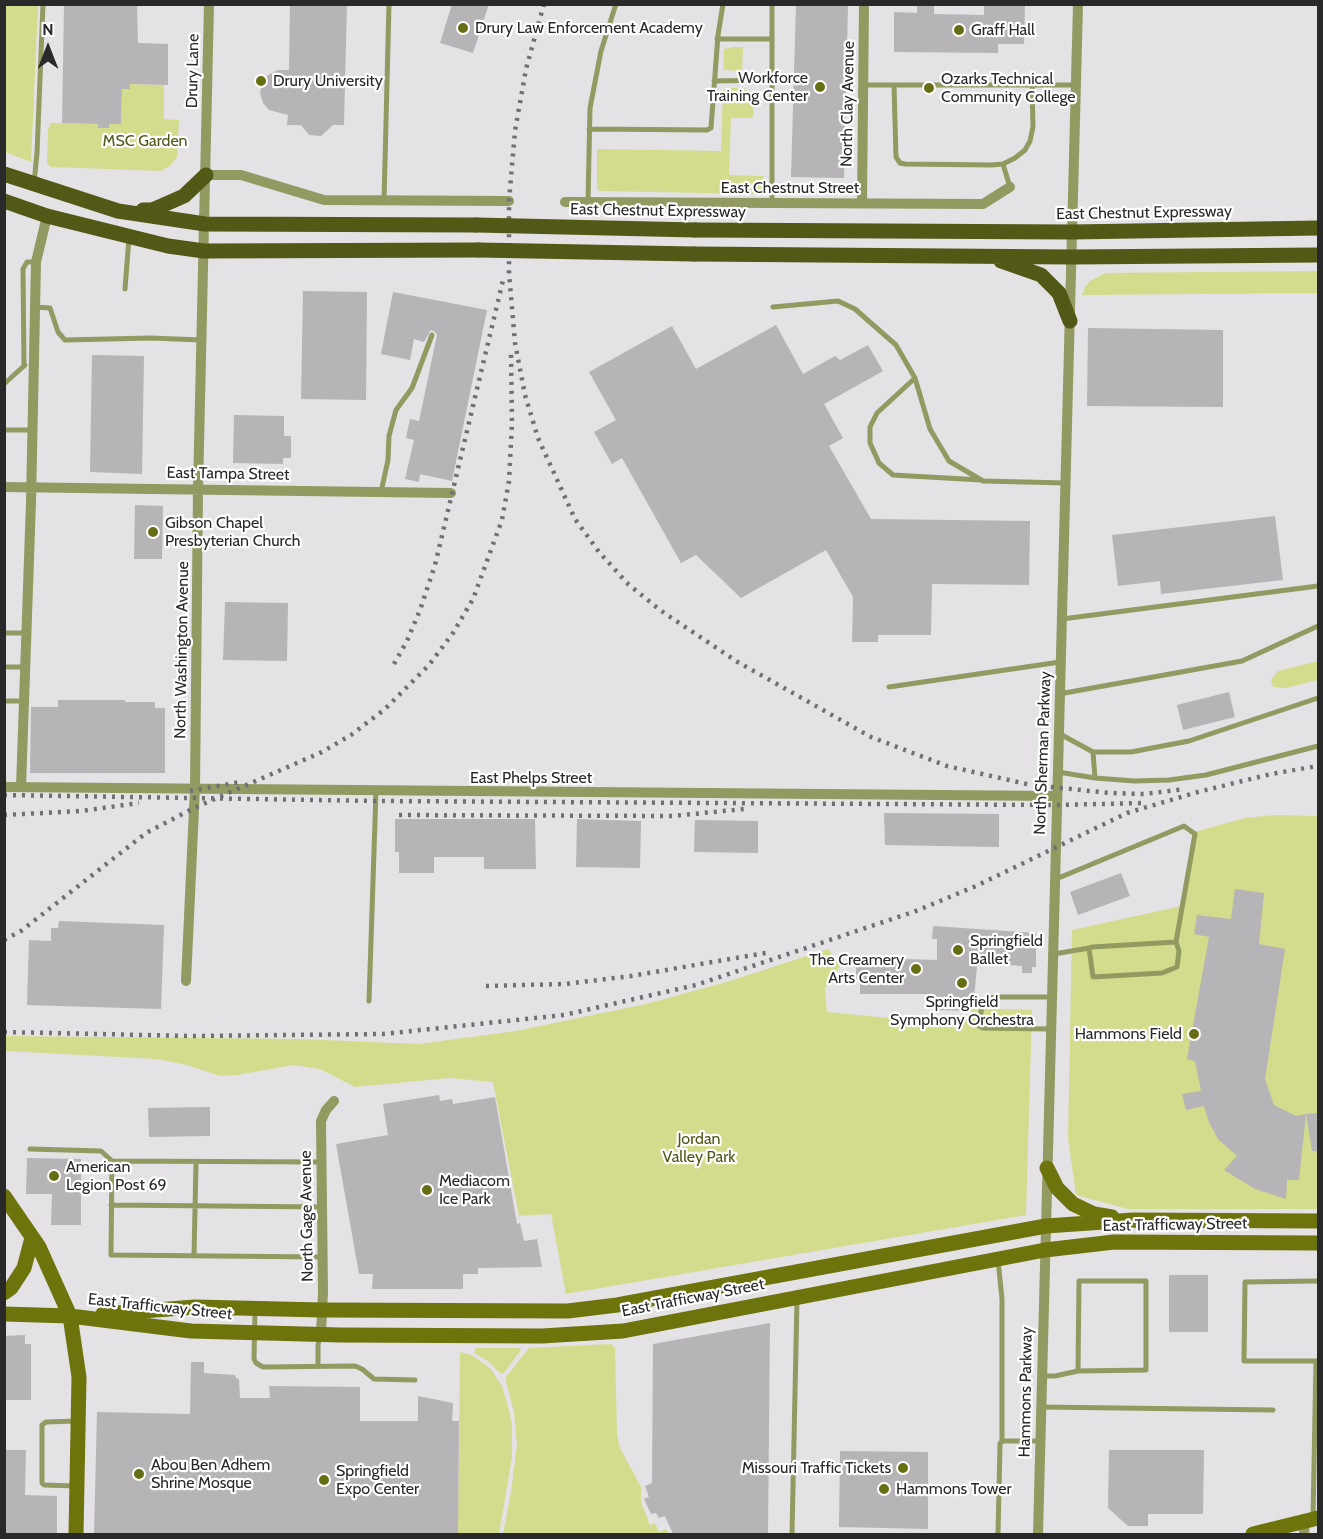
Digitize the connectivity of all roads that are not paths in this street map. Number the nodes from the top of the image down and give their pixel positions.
1 (43, 4) edge
2 (209, 4) edge
3 (389, 4) edge
4 (616, 4) edge
5 (723, 4) edge
6 (772, 4) edge
7 (864, 4) edge
8 (1078, 4) edge
9 (717, 39) junction
10 (772, 39) junction
11 (772, 80) junction
12 (714, 81) junction
13 (863, 85) junction
14 (894, 85) junction
15 (1032, 85) junction
16 (1076, 85) junction
17 (589, 129) junction
18 (1003, 164) junction
19 (4, 174) edge
20 (206, 175) junction
21 (34, 184) junction
22 (1010, 187) joint
23 (4, 201) edge
24 (384, 201) junction
25 (509, 201) dead end
26 (565, 202) dead end
27 (588, 202) junction
28 (772, 203) junction
29 (862, 203) junction
30 (118, 211) junction
31 (47, 216) junction
32 (205, 224) junction
33 (1318, 228) edge
34 (1072, 232) junction
35 (129, 237) junction
36 (204, 251) junction
37 (1318, 255) edge
38 (990, 257) junction
39 (1072, 257) junction
40 (36, 262) junction
41 (125, 289) dead end
42 (773, 306) dead end
43 (35, 307) junction
44 (1070, 321) junction
45 (432, 335) dead end
46 (202, 340) junction
47 (29, 364) junction
48 (915, 378) junction
49 (4, 384) edge
50 (4, 430) edge
51 (32, 430) junction
52 (983, 481) junction
53 (1066, 483) junction
54 (4, 487) edge
55 (31, 487) junction
56 (198, 489) junction
57 (381, 492) junction
58 (451, 492) dead end
59 (1318, 586) edge
60 (1062, 620) junction
61 (1318, 626) edge
62 (4, 633) edge
63 (26, 633) junction
64 (1060, 662) junction
65 (4, 667) edge
66 (25, 667) junction
67 (889, 687) dead end
68 (1059, 694) junction
69 (1318, 698) edge
70 (4, 701) edge
71 (24, 701) junction
72 (1058, 734) junction
73 (1318, 746) edge
74 (1093, 752) junction
75 (1057, 772) junction
76 (1095, 778) junction
77 (4, 787) edge
78 (21, 787) junction
79 (195, 788) junction
80 (376, 791) junction
81 (1056, 796) junction
82 (1054, 880) junction
83 (1176, 942) junction
84 (1089, 948) junction
85 (1052, 954) junction
86 (186, 981) dead end
87 (1051, 997) junction
88 (369, 1001) dead end
89 (1050, 1029) junction
90 (334, 1101) dead end
91 (30, 1149) dead end
92 (112, 1161) junction
93 (321, 1162) junction
94 (196, 1163) junction
95 (1047, 1168) junction
96 (4, 1196) edge
97 (111, 1205) junction
98 (195, 1206) junction
99 (322, 1207) junction
100 (1133, 1220) junction
101 (1318, 1221) edge
102 (1046, 1226) junction
103 (32, 1238) junction
104 (1318, 1243) edge
105 (1046, 1250) junction
106 (194, 1256) junction
107 (322, 1257) junction
108 (998, 1259) junction
109 (1318, 1281) edge
110 (4, 1293) edge
111 (797, 1297) junction
112 (255, 1308) junction
113 (322, 1310) junction
114 (4, 1314) edge
115 (70, 1316) junction
116 (255, 1333) junction
117 (321, 1334) junction
118 (1317, 1361) edge
119 (318, 1366) junction
120 (1078, 1371) junction
121 (1041, 1376) junction
122 (415, 1380) dead end
123 (1041, 1407) junction
124 (1273, 1410) dead end
125 (78, 1421) junction
126 (1002, 1441) junction
127 (1040, 1441) junction
128 (1316, 1467) edge
129 (77, 1486) junction
130 (1310, 1523) edge
131 (76, 1534) edge
132 (792, 1534) edge
133 (998, 1534) edge
134 (1038, 1534) edge
135 (1253, 1534) edge

1 - 21 lane
2 - 20 street, Drury Lane
3 - 24 lane
4 - 17 lane
5 - 9 lane
6 - 10 lane
7 - 13 street, North Clay Avenue
8 - 16 street, North Sherman Parkway
9 - 10 lane
9 - 12 lane
10 - 11 lane
11 - 12 lane
11 - 28 lane
12 - 17 lane
13 - 14 lane
13 - 29 street, North Clay Avenue
14 - 15 lane
14 - 18 lane
15 - 16 lane
15 - 18 lane
16 - 34 street, North Sherman Parkway
17 - 27 lane
18 - 22 lane
19 - 21 main road, East Chestnut Expressway
20 - 24 street
20 - 30 main road
20 - 32 street, North Washington Avenue
21 - 30 main road, East Chestnut Expressway
22 - 29 street, East Chestnut Street
23 - 31 main road
24 - 25 street
26 - 27 street, East Chestnut Street
27 - 28 street, East Chestnut Street
28 - 29 street, East Chestnut Street
30 - 32 main road, East Chestnut Expressway
31 - 35 main road
31 - 40 street
32 - 34 main road, East Chestnut Expressway, bridge
32 - 36 street, North Washington Avenue
33 - 34 main road, East Chestnut Expressway
34 - 39 street, North Sherman Parkway
35 - 36 main road
35 - 41 lane
36 - 38 main road, bridge
36 - 46 street, North Washington Avenue
37 - 39 main road
38 - 39 main road
38 - 44 main road
39 - 44 street, North Sherman Parkway
40 - 43 street
40 - 47 lane
42 - 48 lane
43 - 46 lane
43 - 47 street
44 - 53 street, North Sherman Parkway
45 - 57 lane
46 - 56 street, North Washington Avenue
47 - 49 lane
47 - 51 street
48 - 52 lane
48 - 52 lane
50 - 51 lane
51 - 55 street
52 - 53 lane
53 - 60 street, North Sherman Parkway
54 - 55 street, East Tampa Street
55 - 56 street, East Tampa Street
55 - 63 street
56 - 57 street, East Tampa Street
56 - 79 street, North Washington Avenue
57 - 58 street, East Tampa Street
59 - 60 lane
60 - 64 street, North Sherman Parkway
61 - 68 lane
62 - 63 lane
63 - 66 street
64 - 67 lane
64 - 68 street, North Sherman Parkway
65 - 66 lane
66 - 71 street
68 - 72 street, North Sherman Parkway
69 - 74 lane
70 - 71 lane
71 - 78 street
72 - 74 lane
72 - 75 street, North Sherman Parkway
73 - 76 lane
74 - 76 lane
75 - 76 lane
75 - 81 street, North Sherman Parkway
77 - 78 street, East Phelps Street
78 - 79 street, East Phelps Street
79 - 80 street, East Phelps Street
79 - 86 street, North Washington Avenue
80 - 81 street, East Phelps Street
80 - 88 lane
81 - 82 street, North Sherman Parkway
82 - 83 lane
82 - 85 street, North Sherman Parkway
83 - 84 lane
83 - 84 lane
84 - 85 lane
85 - 87 street, North Sherman Parkway
87 - 89 street, North Sherman Parkway
87 - 89 lane
89 - 95 street, North Sherman Parkway
90 - 93 street, North Gage Avenue
91 - 92 lane
92 - 94 lane
92 - 97 lane
93 - 94 lane
93 - 99 street, North Gage Avenue
94 - 98 lane
95 - 100 main road
95 - 102 street, North Sherman Parkway
96 - 103 main road
97 - 98 lane
97 - 106 lane
98 - 99 lane
98 - 106 lane
99 - 107 street, North Gage Avenue
100 - 101 main road, East Trafficway Street
100 - 102 main road, East Trafficway Street
102 - 105 street, North Sherman Parkway
102 - 113 main road, East Trafficway Street
103 - 110 main road
103 - 115 main road
104 - 105 main road, East Trafficway Street
105 - 108 main road, East Trafficway Street
105 - 121 street, Hammons Parkway
106 - 107 lane
107 - 113 street, North Gage Avenue
108 - 111 main road, East Trafficway Street
108 - 126 lane
109 - 118 lane
111 - 117 main road, East Trafficway Street
111 - 132 lane
112 - 113 main road, East Trafficway Street
112 - 115 main road, East Trafficway Street
112 - 116 lane
113 - 117 street, North Gage Avenue
114 - 115 main road, East Trafficway Street
115 - 116 main road, East Trafficway Street
115 - 125 main road
116 - 117 main road, East Trafficway Street
116 - 119 lane
117 - 119 lane
118 - 128 lane
119 - 122 lane
120 - 120 lane
120 - 121 lane
121 - 123 street, Hammons Parkway
123 - 124 lane
123 - 127 street, Hammons Parkway
125 - 129 main road
125 - 129 lane
126 - 127 lane
126 - 133 lane
127 - 134 street, Hammons Parkway
128 - 130 lane
129 - 131 main road
130 - 135 main road

